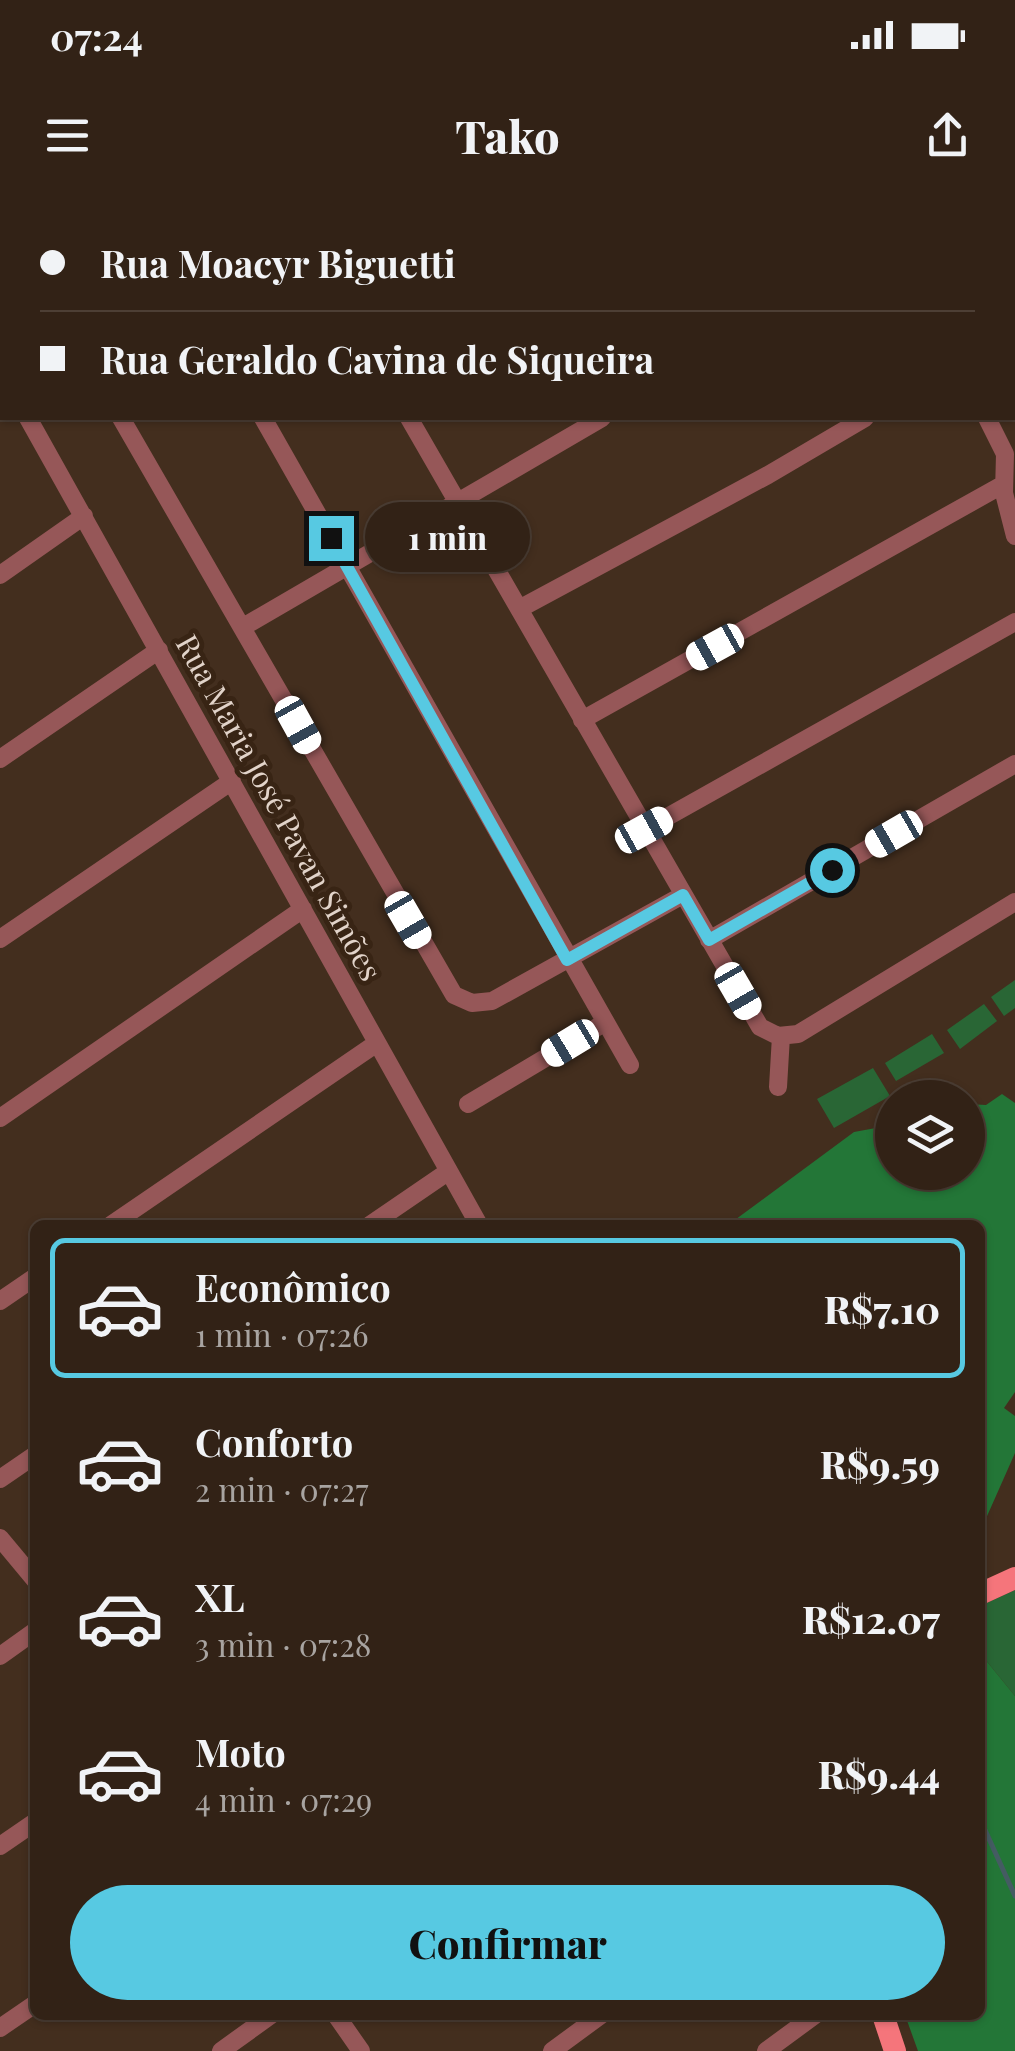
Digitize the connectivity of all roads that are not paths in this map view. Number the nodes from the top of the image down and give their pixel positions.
1 (29, 420) edge
2 (121, 420) edge
3 (264, 420) edge
4 (410, 420) edge
5 (598, 420) edge
6 (861, 420) edge
7 (988, 420) edge
8 (1004, 484) junction
9 (454, 502) junction
10 (84, 516) junction
11 (1015, 536) edge
12 (348, 568) junction
13 (0, 574) edge
14 (519, 609) junction
15 (1015, 622) edge
16 (242, 627) junction
17 (159, 650) junction
18 (582, 720) junction
19 (0, 759) edge
20 (1015, 764) edge
21 (232, 781) junction
22 (644, 830) junction
23 (683, 895) junction
24 (1015, 902) edge
25 (303, 908) junction
26 (0, 939) edge
27 (709, 940) junction
28 (567, 960) junction
29 (604, 1023) junction
30 (781, 1036) junction
31 (378, 1043) junction
32 (630, 1065) dead end
33 (778, 1087) dead end
34 (468, 1104) dead end
35 (0, 1118) edge
36 (449, 1171) junction
37 (117, 1220) edge
38 (377, 1220) edge
39 (476, 1220) edge
40 (30, 1279) edge
41 (0, 1300) edge
42 (30, 1458) edge
43 (0, 1479) edge
44 (0, 1538) edge
45 (30, 1574) edge
46 (1015, 1578) edge
47 (985, 1592) edge
48 (30, 1635) edge
49 (0, 1656) edge
50 (30, 1825) edge
51 (0, 1846) edge
52 (30, 2007) edge
53 (264, 2020) edge
54 (340, 2020) edge
55 (595, 2020) edge
56 (807, 2020) edge
57 (885, 2020) edge
58 (0, 2028) edge
59 (221, 2051) edge
60 (362, 2051) edge
61 (552, 2051) edge
62 (766, 2051) edge
63 (896, 2051) edge

1 - 10 street, Rua Maria José Pavan Simões
2 - 16 street
3 - 12 street
4 - 9 street
5 - 9 street
6 - 14 street
7 - 8 street
8 - 11 street
8 - 18 street
9 - 12 street
9 - 14 street
10 - 13 street
10 - 17 street, Rua Maria José Pavan Simões
12 - 16 street
12 - 28 street
14 - 18 street
15 - 22 street
16 - 28 street
17 - 19 street
17 - 21 street, Rua Maria José Pavan Simões
18 - 22 street
20 - 27 street
21 - 25 street, Rua Maria José Pavan Simões
21 - 26 street
22 - 23 street
23 - 27 street
23 - 28 street
24 - 30 street
25 - 31 street, Rua Maria José Pavan Simões
25 - 35 street
27 - 30 street
28 - 29 street
29 - 32 street
29 - 34 street
30 - 33 street
31 - 36 street, Rua Maria José Pavan Simões
31 - 37 street
36 - 38 street
36 - 39 street, Rua Maria José Pavan Simões
40 - 41 street
42 - 43 street
44 - 45 street
46 - 47 main road
48 - 49 street
50 - 51 street
52 - 58 street
53 - 59 street
54 - 60 street
55 - 61 street
56 - 62 street
57 - 63 main road

